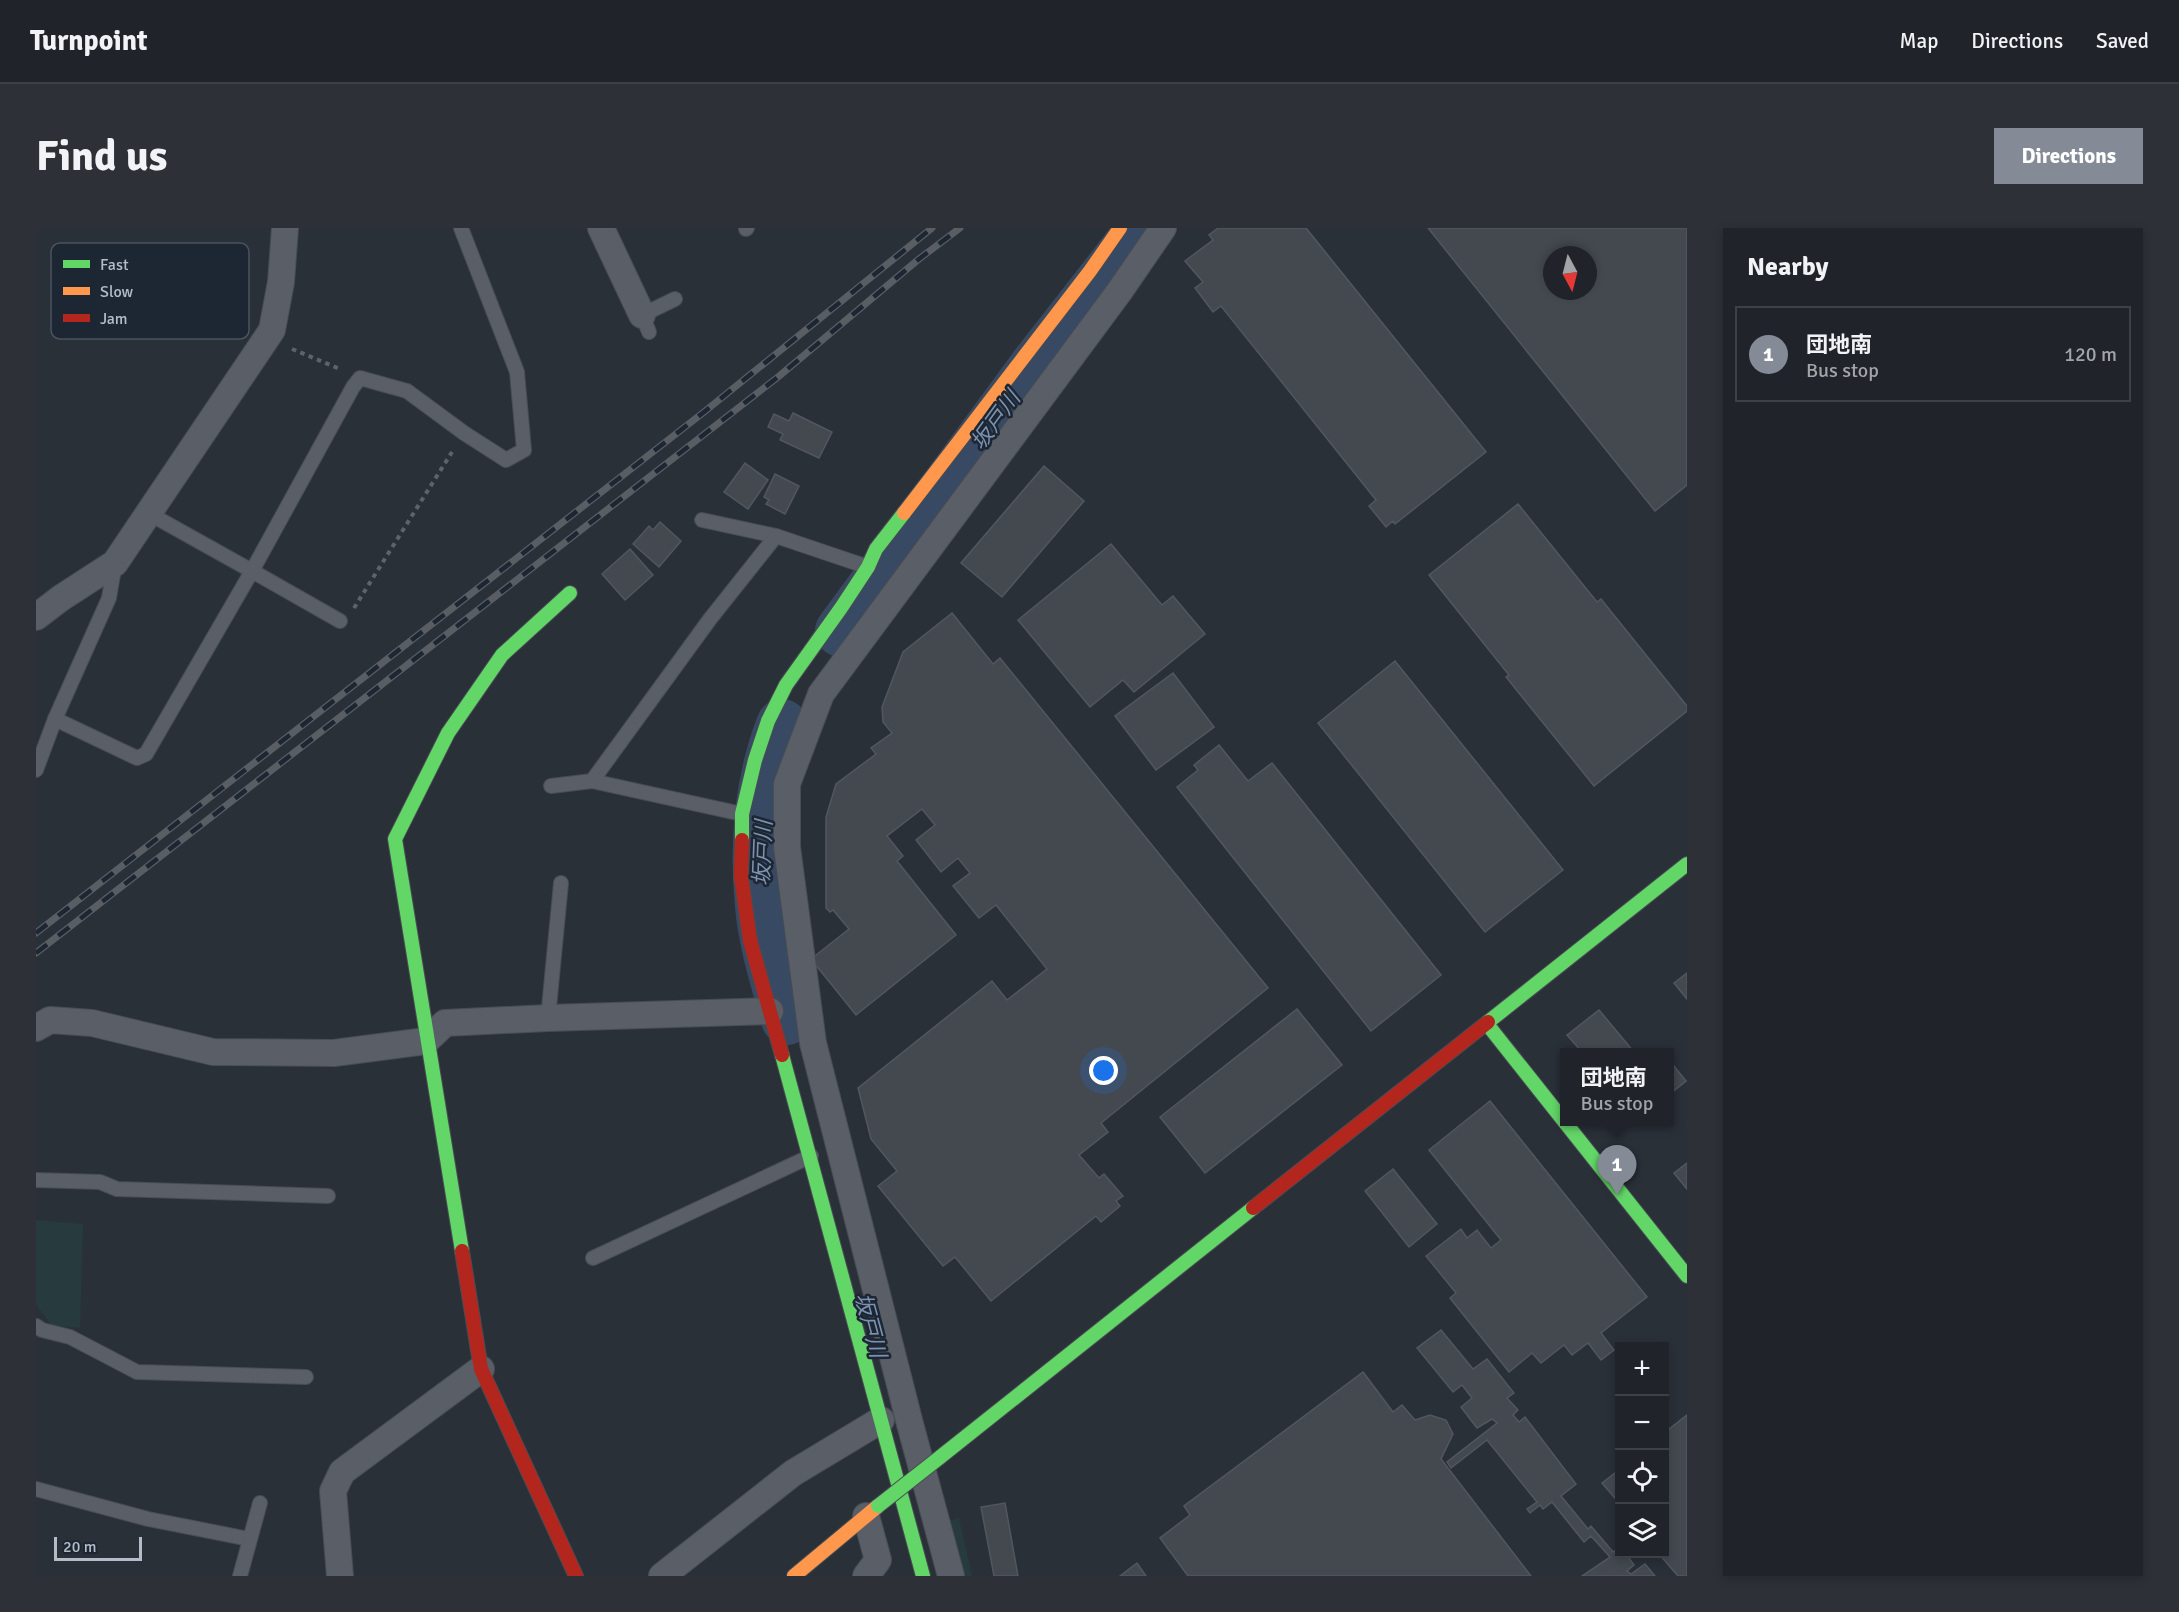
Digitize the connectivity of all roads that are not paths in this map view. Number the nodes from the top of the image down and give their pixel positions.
1 (285, 228) edge
2 (461, 228) edge
3 (601, 228) edge
4 (1120, 228) edge
5 (1163, 228) edge
6 (1090, 271) junction
7 (1119, 292) junction
8 (675, 299) dead end
9 (646, 323) joint
10 (148, 513) junction
11 (702, 520) dead end
12 (776, 536) junction
13 (115, 563) junction
14 (868, 567) junction
15 (252, 570) junction
16 (570, 593) dead end
17 (36, 617) edge
18 (340, 621) road end
19 (55, 719) junction
20 (36, 770) edge
21 (592, 781) junction
22 (551, 786) dead end
23 (742, 814) junction
24 (1687, 864) edge
25 (561, 882) dead end
26 (770, 1011) junction
27 (548, 1018) junction
28 (1487, 1024) junction
29 (36, 1028) edge
30 (426, 1041) junction
31 (1560, 1116) edge
32 (1568, 1126) edge
33 (811, 1156) junction
34 (36, 1180) edge
35 (328, 1196) dead end
36 (594, 1258) dead end
37 (1687, 1276) edge
38 (36, 1326) edge
39 (481, 1369) junction
40 (306, 1377) dead end
41 (881, 1420) junction
42 (36, 1489) edge
43 (260, 1503) dead end
44 (872, 1511) junction
45 (249, 1539) junction
46 (341, 1575) edge
47 (240, 1576) edge
48 (576, 1576) edge
49 (662, 1576) edge
50 (794, 1576) edge
51 (866, 1576) edge
52 (923, 1576) edge
53 (951, 1576) edge

1 - 10 street
2 - 15 lane
3 - 9 street
4 - 6 street
5 - 7 street
6 - 7 street
6 - 14 street
7 - 53 street
8 - 9 lane
10 - 13 street
10 - 15 lane
11 - 12 lane
12 - 14 lane
12 - 21 lane
13 - 17 street
13 - 19 lane
14 - 23 street
15 - 18 lane
15 - 19 lane
16 - 30 street
19 - 20 lane
21 - 22 lane
21 - 23 lane
23 - 26 street
24 - 28 street
25 - 27 lane
26 - 27 street
26 - 33 street
27 - 30 street
28 - 31 street
28 - 44 street, bridge
29 - 30 street
30 - 39 street
32 - 37 street
33 - 36 lane
33 - 41 street
34 - 35 lane
38 - 40 lane
39 - 46 street
39 - 48 street
41 - 49 street
41 - 52 street
42 - 45 lane
43 - 45 lane
44 - 50 street
44 - 51 street
45 - 47 lane

